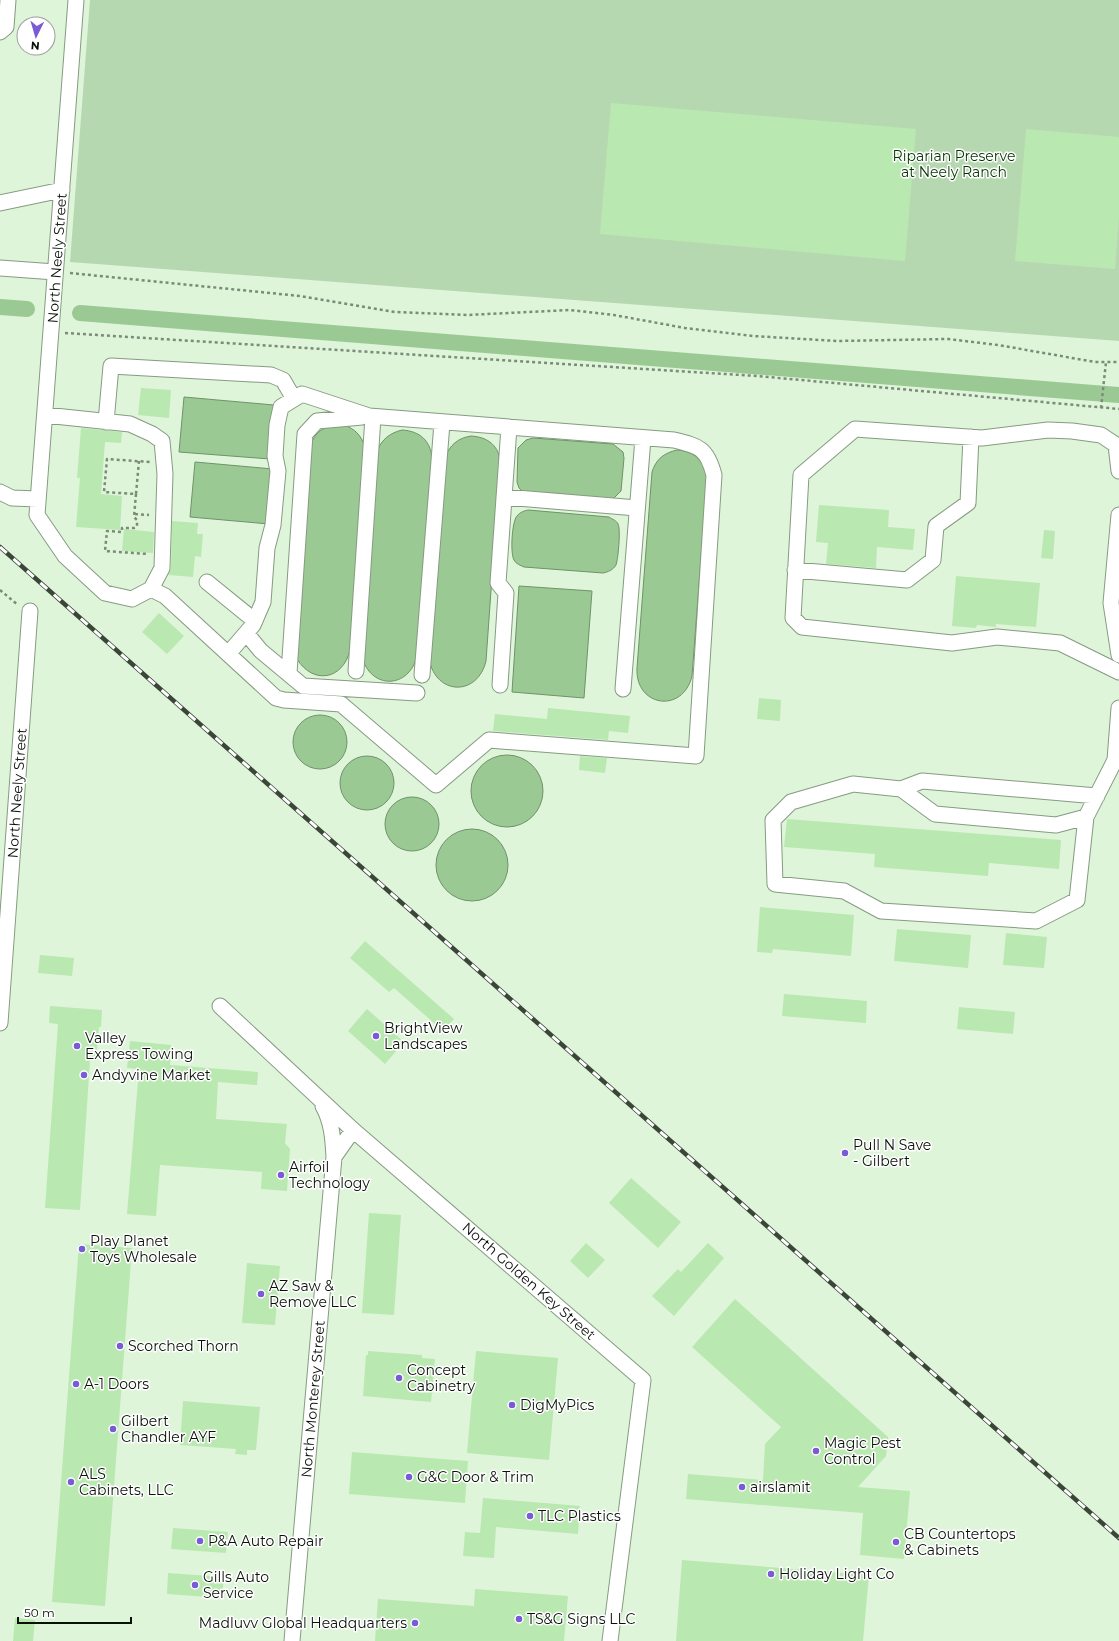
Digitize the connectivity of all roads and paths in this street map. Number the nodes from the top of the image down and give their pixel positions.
1 (8, 0) edge
2 (76, 0) edge
3 (0, 32) edge
4 (62, 190) junction
5 (0, 203) edge
6 (0, 268) edge
7 (55, 272) junction
8 (51, 328) junction
9 (1106, 362) junction
10 (1119, 362) edge
11 (294, 399) junction
12 (1101, 408) junction
13 (1119, 409) edge
14 (45, 415) junction
15 (371, 416) junction
16 (106, 422) junction
17 (442, 423) junction
18 (509, 427) junction
19 (971, 437) junction
20 (643, 438) junction
21 (139, 461) junction
22 (164, 463) junction
23 (1119, 471) edge
24 (0, 492) edge
25 (136, 494) junction
26 (504, 497) junction
27 (38, 499) junction
28 (637, 508) junction
29 (135, 514) junction
30 (149, 515) dead end
31 (1119, 515) edge
32 (148, 554) dead end
33 (795, 570) junction
34 (207, 582) dead end
35 (0, 590) edge
36 (151, 590) junction
37 (30, 613) joint
38 (255, 621) junction
39 (246, 633) junction
40 (228, 654) junction
41 (1119, 654) edge
42 (356, 671) dead end
43 (1119, 672) edge
44 (289, 673) junction
45 (422, 675) dead end
46 (500, 685) dead end
47 (623, 689) dead end
48 (417, 693) dead end
49 (1119, 708) edge
50 (901, 789) junction
51 (1097, 796) junction
52 (1086, 817) junction
53 (220, 1006) dead end
54 (0, 1023) edge
55 (320, 1100) junction
56 (353, 1130) junction
57 (334, 1157) junction
58 (292, 1641) edge
59 (610, 1641) edge

1 - 3 street
2 - 4 street, North Neely Street
4 - 5 street
4 - 7 street, North Neely Street
6 - 7 street
7 - 8 street, North Neely Street
7 - 9 path
8 - 12 path
8 - 14 street, North Neely Street
9 - 10 path
9 - 12 path
11 - 15 street
11 - 16 street
11 - 38 street
12 - 13 path
14 - 16 street
14 - 27 street, North Neely Street
15 - 17 street
15 - 42 street
15 - 44 street
16 - 22 street
17 - 18 street
17 - 45 street
18 - 20 street
18 - 26 street
19 - 23 street
19 - 33 street
19 - 33 street
20 - 28 street
20 - 40 street
21 - 22 path
21 - 25 path
21 - 25 path
22 - 36 street
24 - 27 street
25 - 29 path
26 - 28 street
26 - 46 street
27 - 36 street, North Neely Street
28 - 47 street
29 - 30 path
29 - 32 path
31 - 41 street
33 - 43 street
34 - 38 street
35 - 37 path
36 - 40 street
37 - 54 street, North Neely Street
38 - 39 street
39 - 40 street
39 - 44 street
44 - 48 street
49 - 51 street
50 - 51 street
50 - 52 street
50 - 52 street
51 - 52 street
53 - 55 street, North Golden Key Street
55 - 56 street, North Golden Key Street
55 - 57 street, North Monterey Street
56 - 57 street
56 - 59 street, North Golden Key Street
57 - 58 street, North Monterey Street

